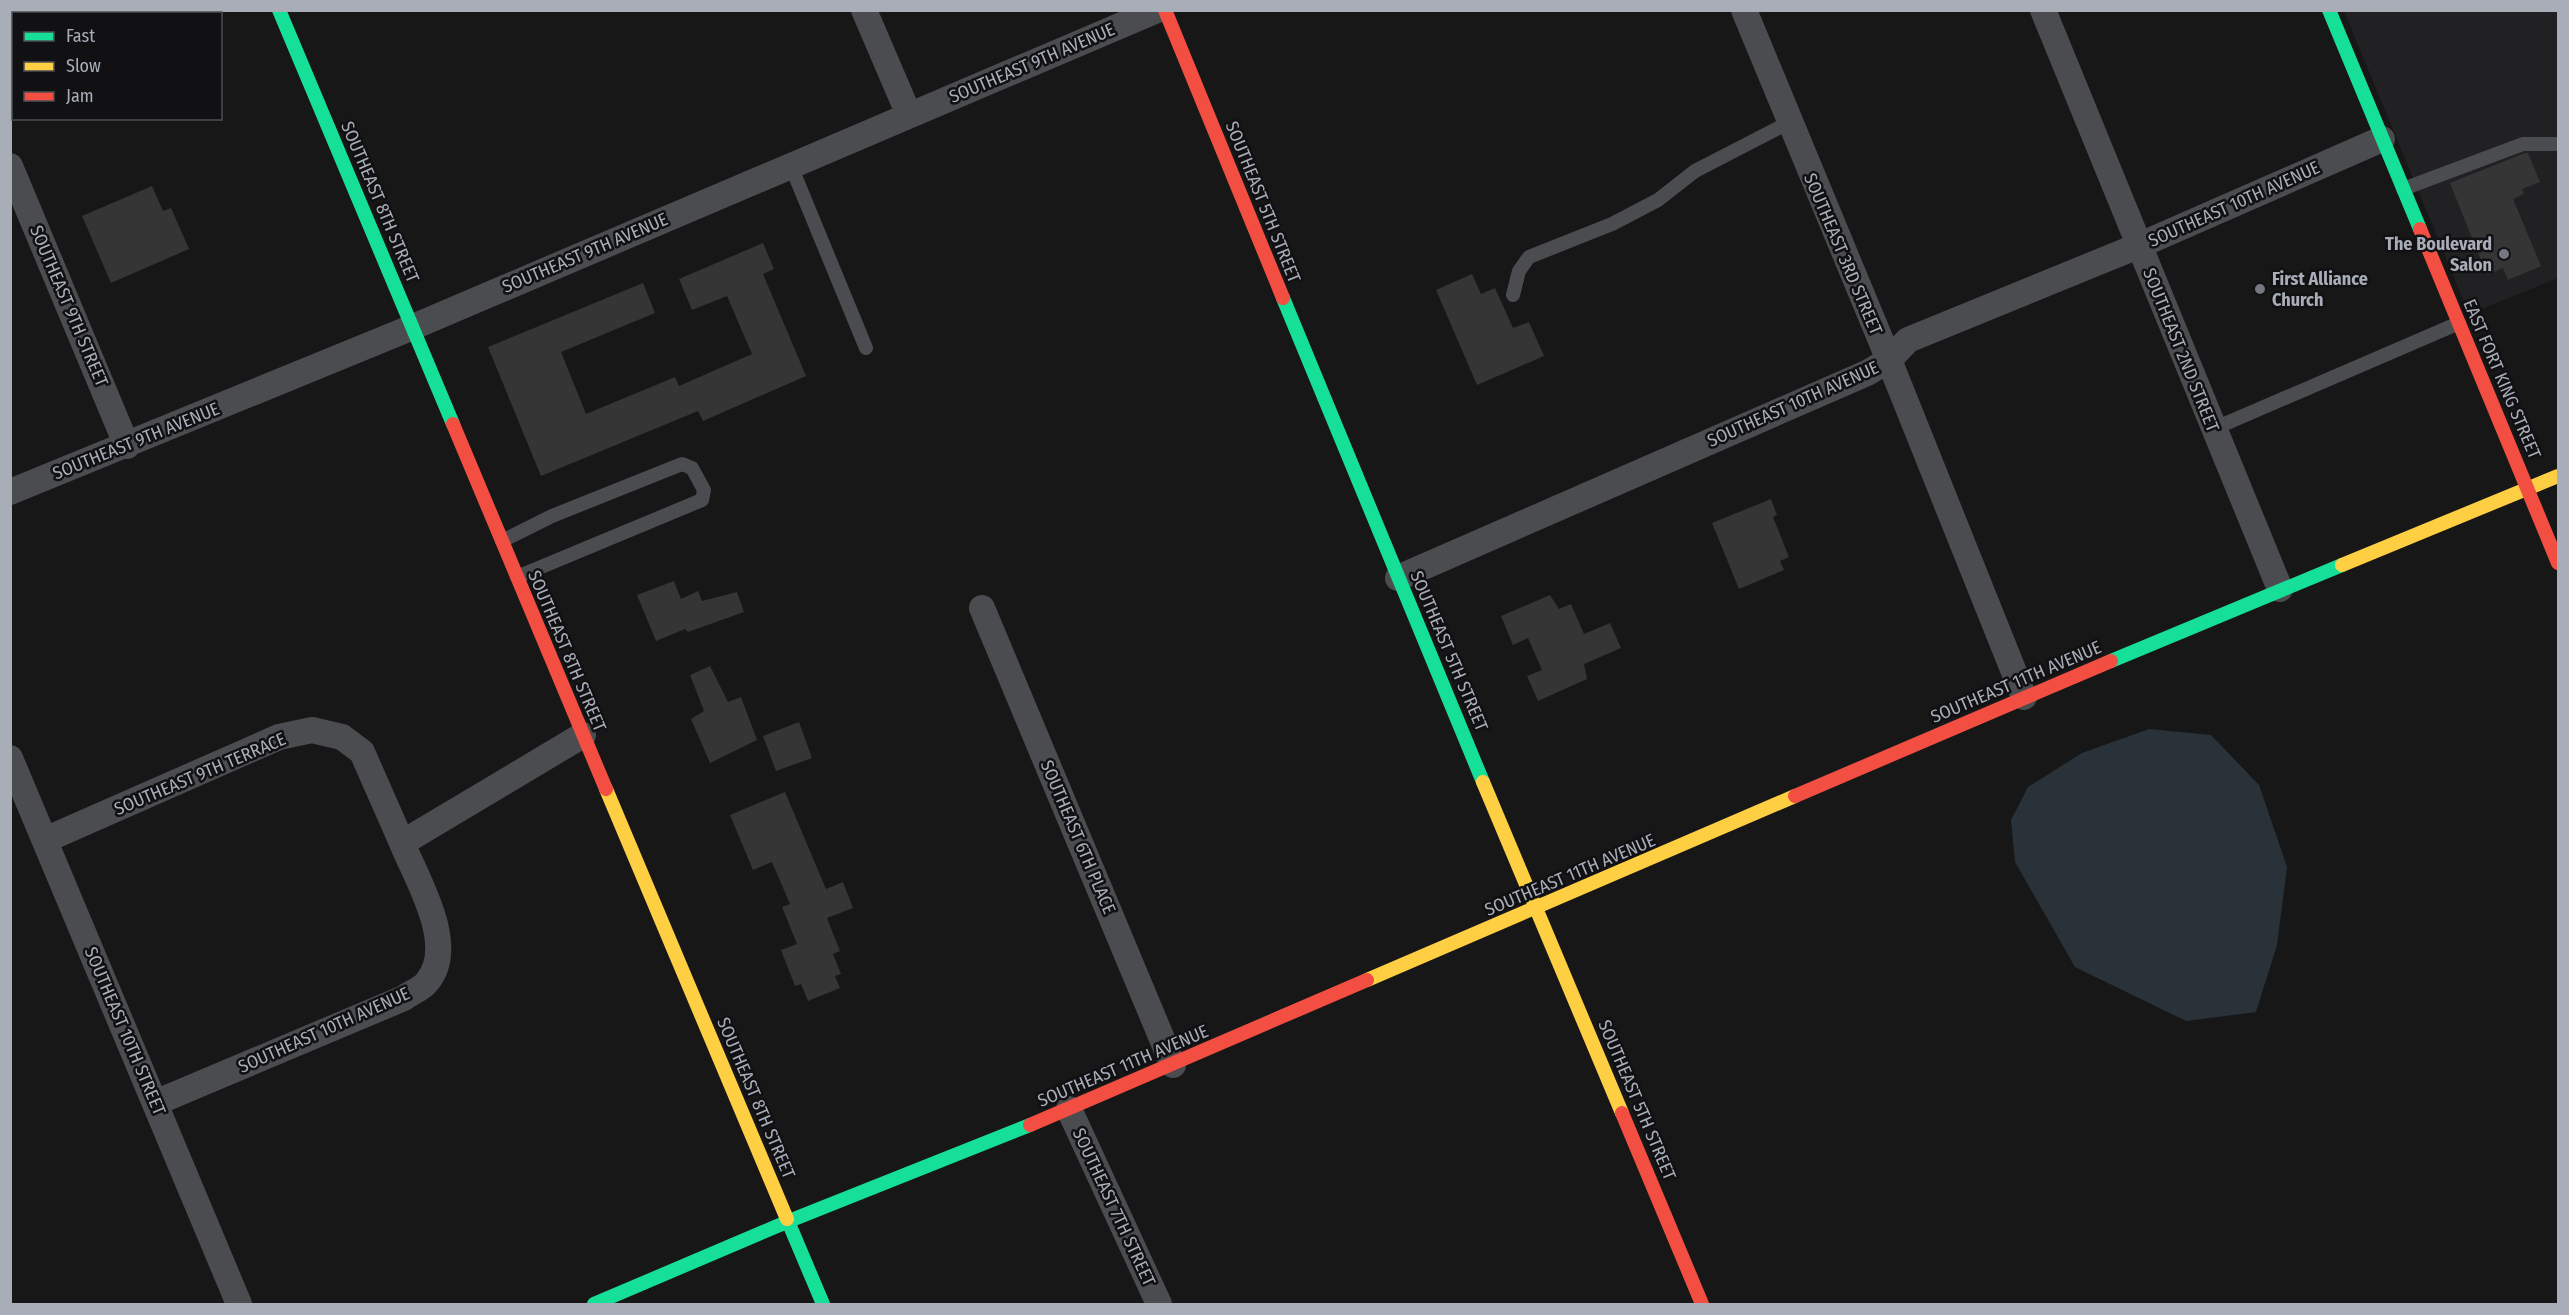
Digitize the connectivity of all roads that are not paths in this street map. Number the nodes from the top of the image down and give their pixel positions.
1 (279, 10) edge
2 (864, 10) edge
3 (1158, 10) edge
4 (1166, 10) edge
5 (1743, 10) edge
6 (2043, 10) edge
7 (2330, 10) edge
8 (909, 116) junction
9 (1788, 123) junction
10 (2382, 139) junction
11 (2559, 144) edge
12 (10, 166) edge
13 (791, 166) junction
14 (2403, 189) junction
15 (2138, 246) junction
16 (1513, 295) dead end
17 (2459, 323) junction
18 (413, 327) junction
19 (866, 348) dead end
20 (1889, 360) junction
21 (2213, 429) junction
22 (127, 446) junction
23 (2559, 476) edge
24 (2528, 489) junction
25 (10, 492) edge
26 (502, 542) junction
27 (2559, 563) edge
28 (517, 577) junction
29 (1398, 578) junction
30 (2280, 589) junction
31 (982, 609) dead end
32 (2024, 697) junction
33 (583, 735) junction
34 (10, 758) edge
35 (45, 840) junction
36 (402, 843) junction
37 (1538, 908) junction
38 (1173, 1065) junction
39 (155, 1104) junction
40 (1069, 1109) junction
41 (789, 1221) junction
42 (239, 1305) edge
43 (594, 1305) edge
44 (823, 1305) edge
45 (1160, 1305) edge
46 (1702, 1305) edge

1 - 18 street, SOUTHEAST 8TH STREET
2 - 8 street
3 - 8 street, SOUTHEAST 9TH AVENUE
4 - 29 street, SOUTHEAST 5TH STREET
5 - 9 street, SOUTHEAST 3RD STREET
6 - 15 street, SOUTHEAST 2ND STREET
7 - 10 street, EAST FORT KING STREET
8 - 13 street, SOUTHEAST 9TH AVENUE
9 - 16 lane
9 - 20 street, SOUTHEAST 3RD STREET
10 - 14 street, EAST FORT KING STREET
10 - 15 street, SOUTHEAST 10TH AVENUE
11 - 14 lane
12 - 22 street, SOUTHEAST 9TH STREET
13 - 18 street, SOUTHEAST 9TH AVENUE
13 - 19 lane
14 - 17 street, EAST FORT KING STREET
15 - 20 street, SOUTHEAST 10TH AVENUE
15 - 21 street, SOUTHEAST 2ND STREET
17 - 21 lane
17 - 24 street, EAST FORT KING STREET
18 - 22 street, SOUTHEAST 9TH AVENUE
18 - 26 street, SOUTHEAST 8TH STREET
20 - 29 street, SOUTHEAST 10TH AVENUE
20 - 32 street, SOUTHEAST 3RD STREET
21 - 30 street, SOUTHEAST 2ND STREET
22 - 25 street, SOUTHEAST 9TH AVENUE
23 - 24 street, SOUTHEAST 11TH AVENUE
24 - 27 street, EAST FORT KING STREET
24 - 30 street, SOUTHEAST 11TH AVENUE
26 - 28 street, SOUTHEAST 8TH STREET
26 - 28 lane
28 - 33 street, SOUTHEAST 8TH STREET
29 - 37 street, SOUTHEAST 5TH STREET
30 - 32 street, SOUTHEAST 11TH AVENUE
31 - 38 street, SOUTHEAST 6TH PLACE
32 - 37 street, SOUTHEAST 11TH AVENUE
33 - 36 street
33 - 41 street, SOUTHEAST 8TH STREET
34 - 35 street, SOUTHEAST 10TH STREET
35 - 36 street, SOUTHEAST 9TH TERRACE
35 - 39 street, SOUTHEAST 10TH STREET
36 - 39 street, SOUTHEAST 10TH AVENUE
37 - 38 street, SOUTHEAST 11TH AVENUE
37 - 46 street, SOUTHEAST 5TH STREET
38 - 40 street, SOUTHEAST 11TH AVENUE
39 - 42 street, SOUTHEAST 10TH STREET
40 - 41 street, SOUTHEAST 11TH AVENUE
40 - 45 street, SOUTHEAST 7TH STREET
41 - 43 street, SOUTHEAST 11TH AVENUE
41 - 44 street, SOUTHEAST 8TH STREET

